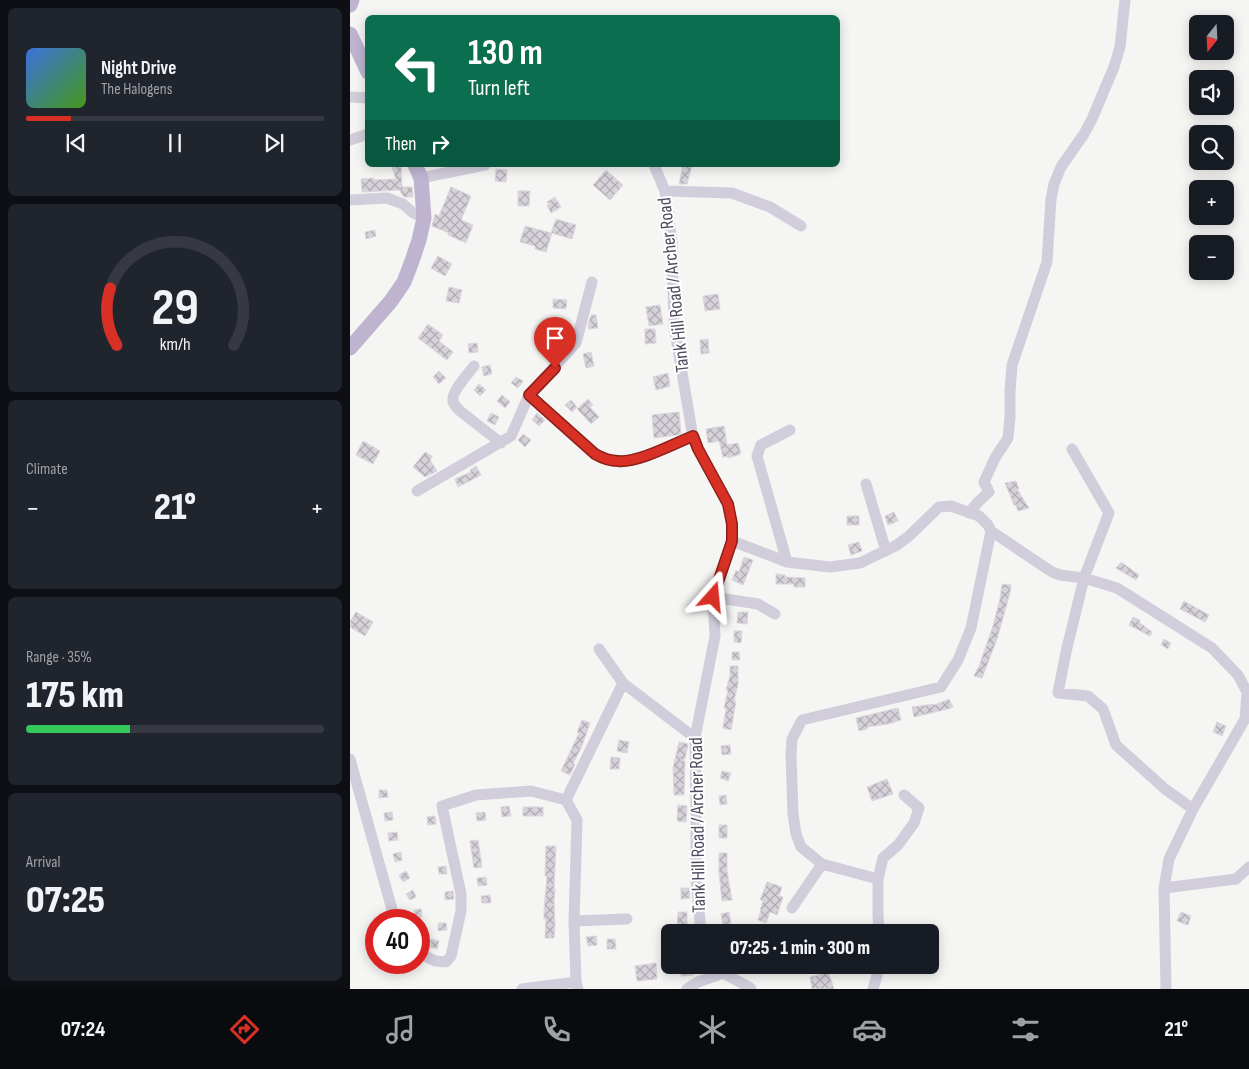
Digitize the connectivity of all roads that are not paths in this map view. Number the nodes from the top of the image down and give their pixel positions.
1 (352, 0) edge
2 (1125, 0) edge
3 (350, 5) edge
4 (350, 34) edge
5 (365, 66) edge
6 (350, 97) edge
7 (365, 98) edge
8 (365, 135) edge
9 (350, 140) edge
10 (466, 167) edge
11 (655, 167) edge
12 (418, 172) edge
13 (665, 191) junction
14 (350, 200) edge
15 (424, 218) junction
16 (801, 226) dead end
17 (592, 282) dead end
18 (350, 348) edge
19 (474, 366) dead end
20 (529, 395) junction
21 (790, 430) dead end
22 (693, 436) junction
23 (500, 443) junction
24 (1072, 449) dead end
25 (866, 484) dead end
26 (417, 491) dead end
27 (970, 513) junction
28 (991, 531) junction
29 (732, 541) junction
30 (886, 551) junction
31 (787, 562) junction
32 (1084, 578) junction
33 (713, 597) junction
34 (775, 614) dead end
35 (599, 649) dead end
36 (623, 684) junction
37 (695, 738) junction
38 (350, 760) edge
39 (904, 795) dead end
40 (566, 800) junction
41 (1193, 810) junction
42 (822, 864) junction
43 (1249, 867) edge
44 (878, 879) junction
45 (1164, 888) junction
46 (792, 908) dead end
47 (392, 909) edge
48 (627, 919) dead end
49 (574, 921) junction
50 (700, 924) edge
51 (879, 924) edge
52 (430, 958) edge
53 (712, 974) edge
54 (728, 974) edge
55 (877, 974) edge
56 (577, 986) edge
57 (522, 989) edge
58 (687, 989) edge
59 (751, 989) edge
60 (873, 989) edge
61 (1166, 989) edge

1 - 3 main road
2 - 27 street
4 - 5 main road
6 - 7 street
8 - 9 street
10 - 12 street
11 - 13 street, Tank Hill Road / Archer Road
12 - 15 main road
13 - 16 street
13 - 22 street, Tank Hill Road / Archer Road
14 - 15 street
15 - 18 main road
17 - 20 street
19 - 23 street
20 - 22 street
20 - 23 street
21 - 31 street
22 - 29 street, Tank Hill Road / Archer Road
23 - 26 street
24 - 32 street
25 - 30 street
27 - 28 street
27 - 30 street
28 - 32 street
28 - 42 street
29 - 31 street
29 - 33 street, Tank Hill Road / Archer Road
30 - 31 street
32 - 41 street
32 - 41 street
33 - 34 street
33 - 37 street, Tank Hill Road / Archer Road
35 - 36 street
36 - 37 street
36 - 40 street
37 - 50 street, Tank Hill Road / Archer Road
38 - 47 street
39 - 44 street
40 - 49 street
40 - 52 street
41 - 45 street
42 - 44 street
42 - 46 street
43 - 45 street
44 - 51 street
45 - 61 street
48 - 49 street
49 - 56 street
53 - 58 street
54 - 59 street
55 - 60 street
56 - 57 street

